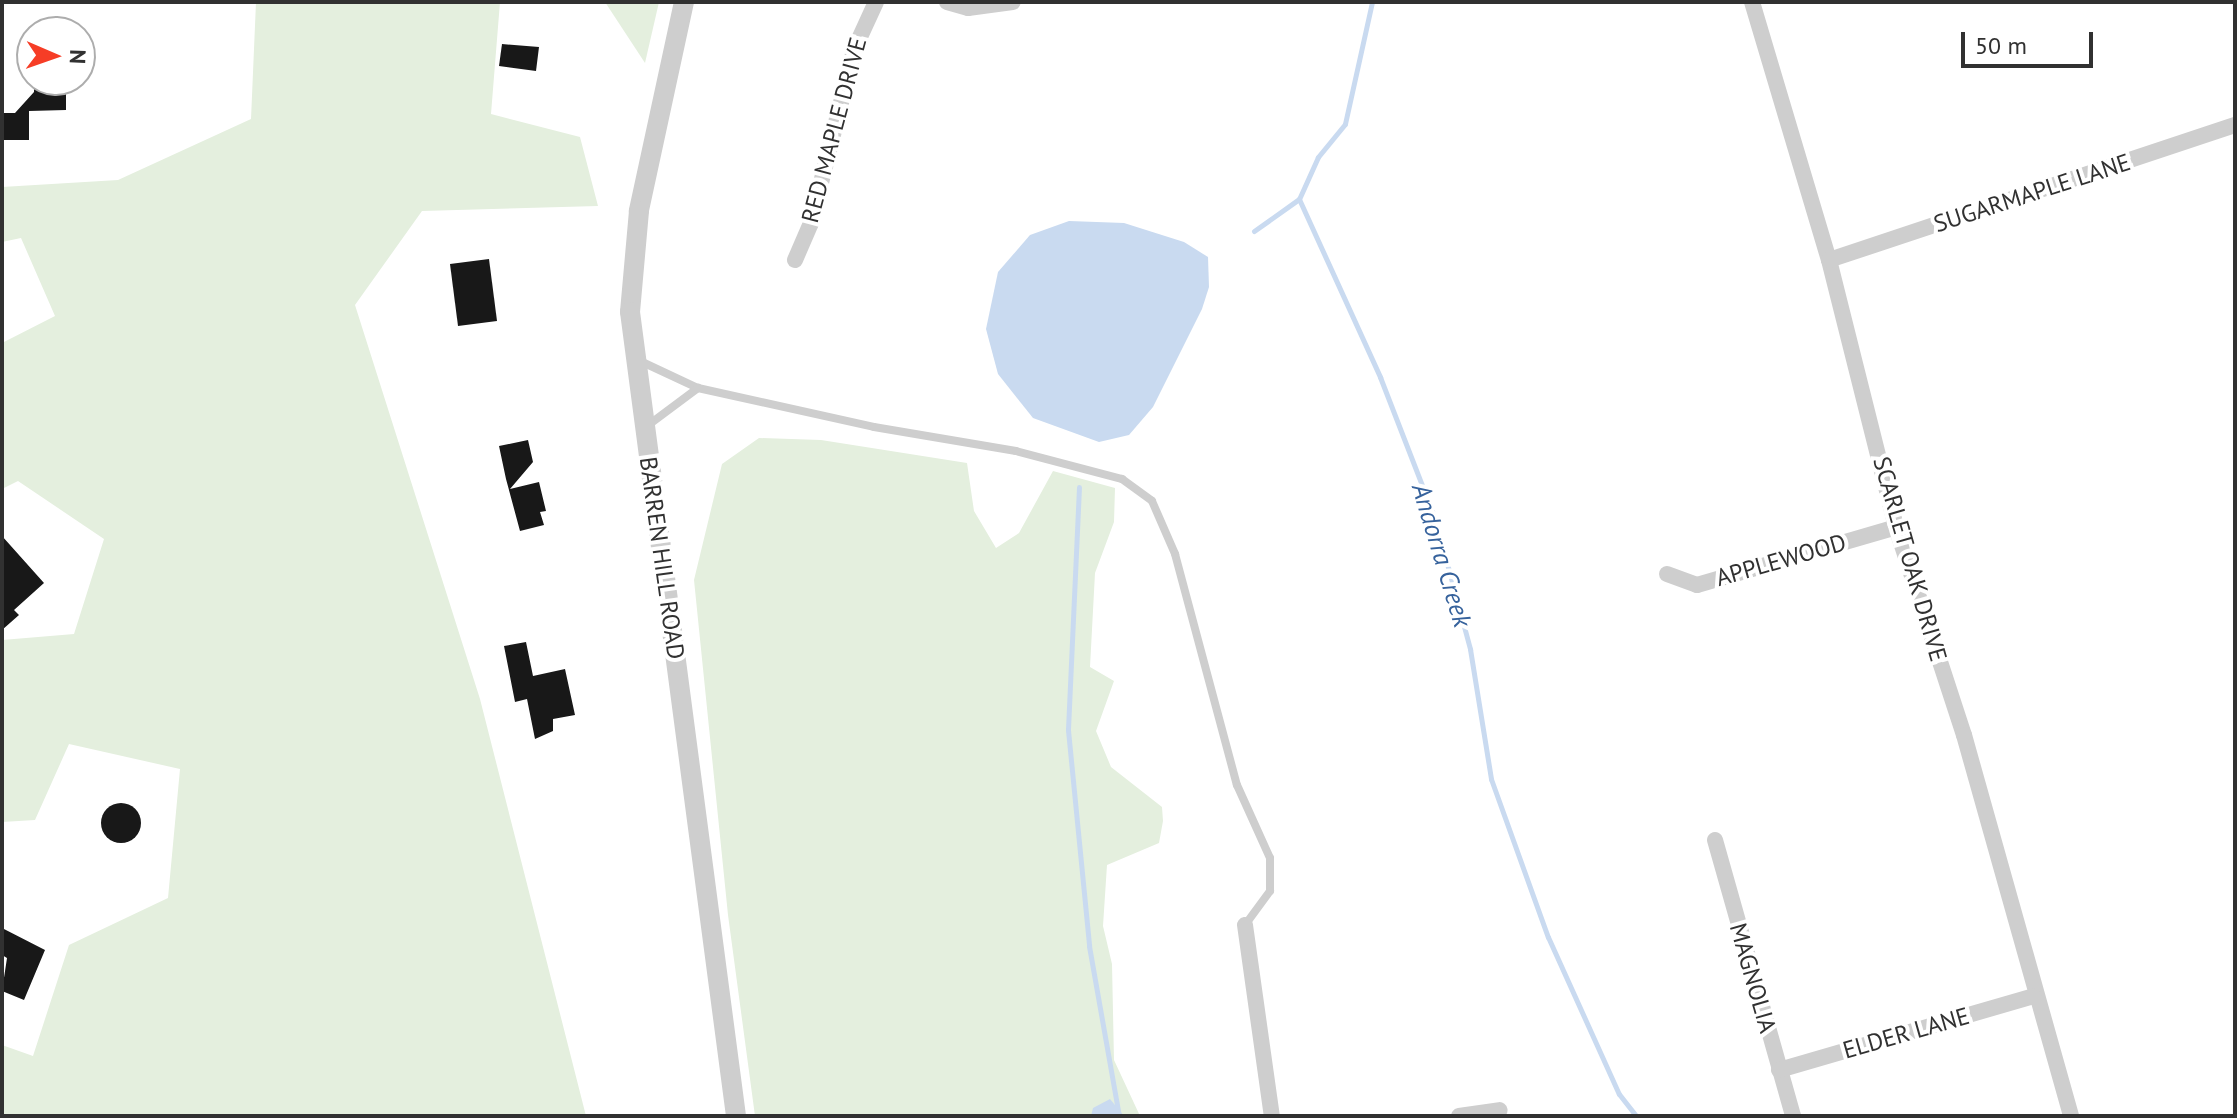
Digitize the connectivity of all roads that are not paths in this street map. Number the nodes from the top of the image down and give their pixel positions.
1 (684, 2) edge
2 (876, 2) edge
3 (947, 2) edge
4 (1013, 2) edge
5 (1752, 2) edge
6 (2235, 125) edge
7 (795, 260) dead end
8 (1829, 260) junction
9 (634, 359) junction
10 (698, 388) junction
11 (643, 428) junction
12 (1896, 527) junction
13 (1667, 574) dead end
14 (1715, 840) dead end
15 (1245, 925) joint
16 (2033, 996) junction
17 (1779, 1070) junction
18 (1500, 1110) dead end
19 (736, 1116) edge
20 (1272, 1116) edge
21 (1459, 1116) edge
22 (1793, 1116) edge
23 (2071, 1116) edge

1 - 9 street, BARREN HILL ROAD
2 - 7 street, RED MAPLE DRIVE
3 - 4 street
5 - 8 street, SCARLET OAK DRIVE
6 - 8 street, SUGARMAPLE LANE
8 - 12 street, SCARLET OAK DRIVE
9 - 10 lane
9 - 11 street, BARREN HILL ROAD
10 - 11 lane
10 - 15 lane
11 - 19 street, BARREN HILL ROAD
12 - 13 street, APPLEWOOD
12 - 16 street, SCARLET OAK DRIVE
14 - 17 street, MAGNOLIA
15 - 20 street
16 - 17 street, ELDER LANE
16 - 23 street, SCARLET OAK DRIVE
17 - 22 street, MAGNOLIA
18 - 21 street

